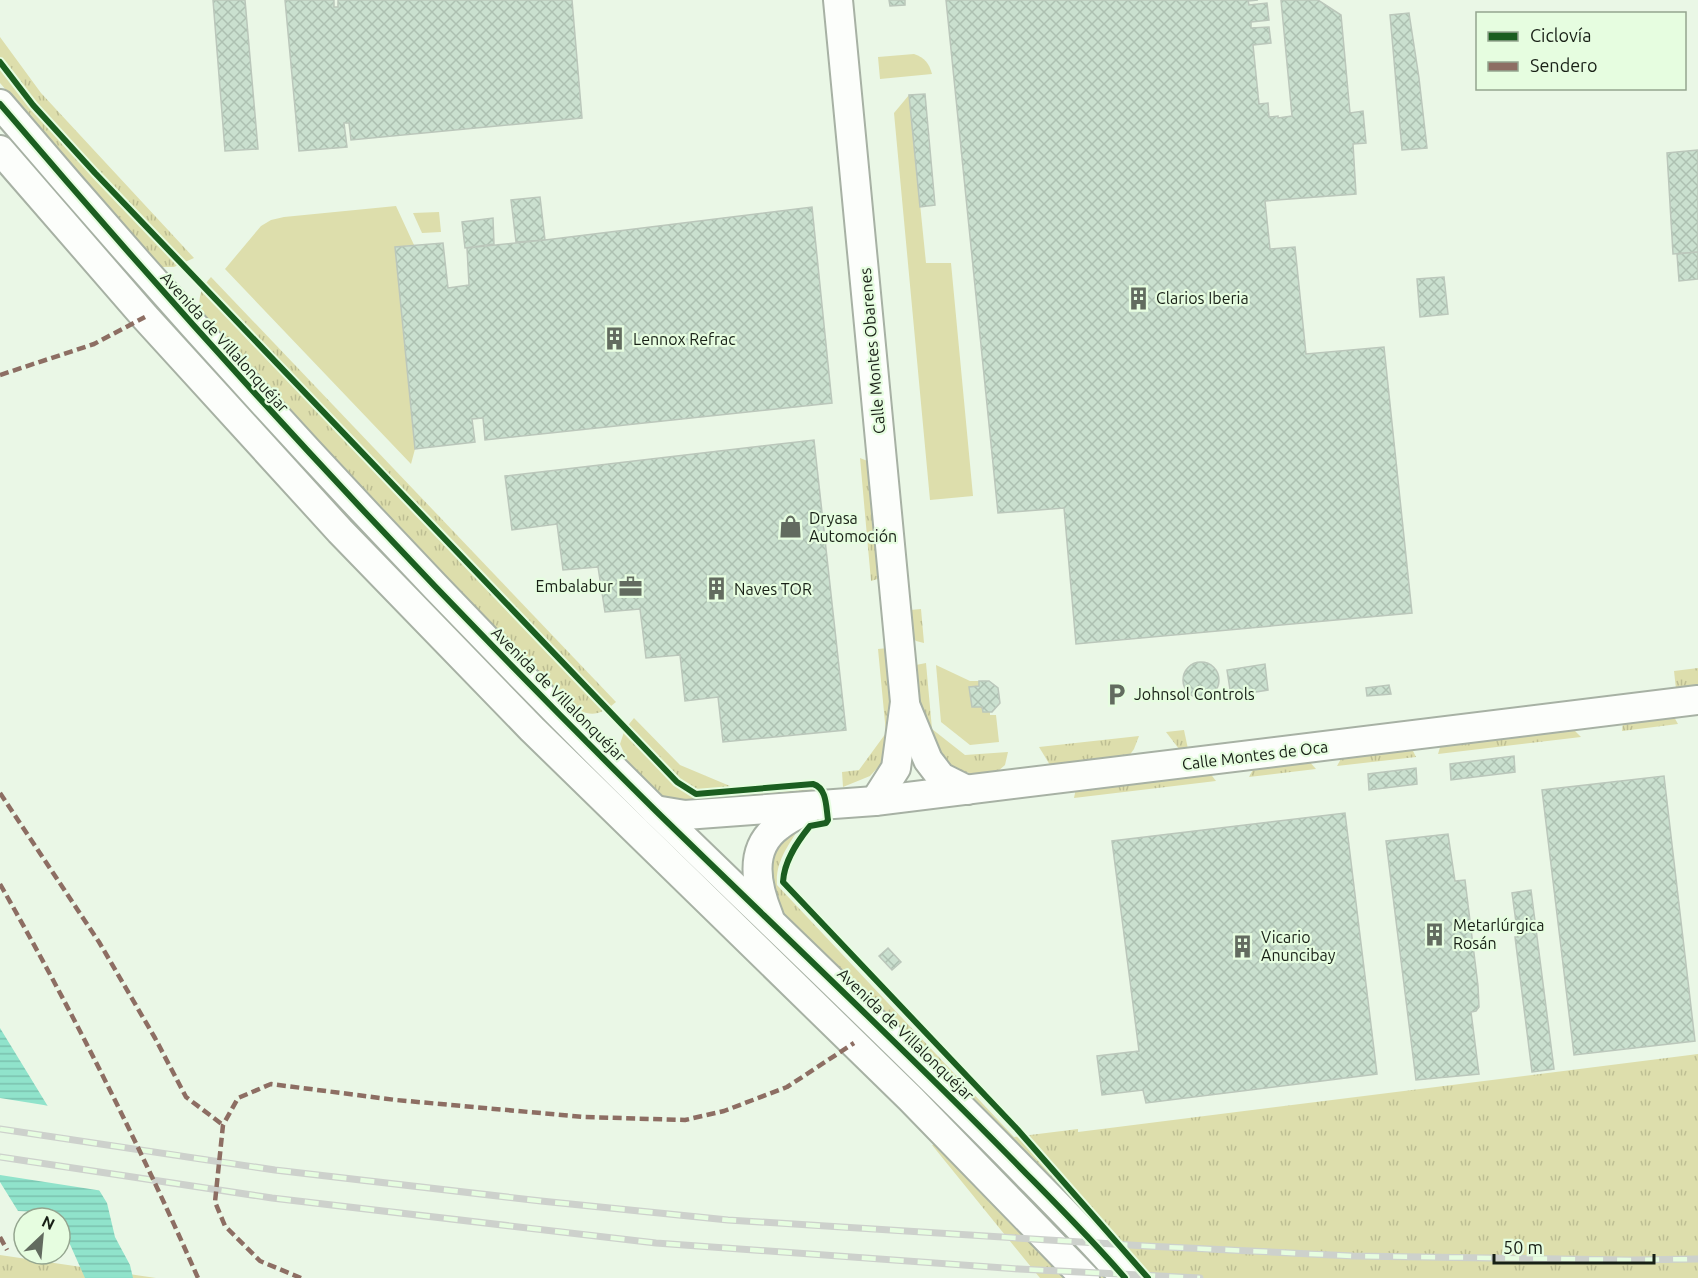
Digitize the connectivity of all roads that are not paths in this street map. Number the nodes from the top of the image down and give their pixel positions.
1 (838, 0) edge
2 (0, 105) edge
3 (0, 150) edge
4 (1698, 700) edge
5 (905, 702) junction
6 (967, 790) junction
7 (875, 801) junction
8 (811, 807) junction
9 (655, 810) junction
10 (771, 922) junction
11 (1085, 1278) edge
12 (1125, 1278) edge

1 - 5 street, Calle Montes Obarenes
2 - 9 street, Avenida de Villalonquéjar
3 - 11 street
4 - 6 street, Calle Montes de Oca
5 - 6 street, Calle Montes Obarenes
5 - 7 street, Calle Montes Obarenes
6 - 7 street, Calle Montes de Oca
7 - 8 street, Calle Montes de Oca
8 - 9 street, Calle Montes de Oca
8 - 10 street, Calle Montes de Oca
9 - 10 street, Avenida de Villalonquéjar
10 - 12 street, Avenida de Villalonquéjar

